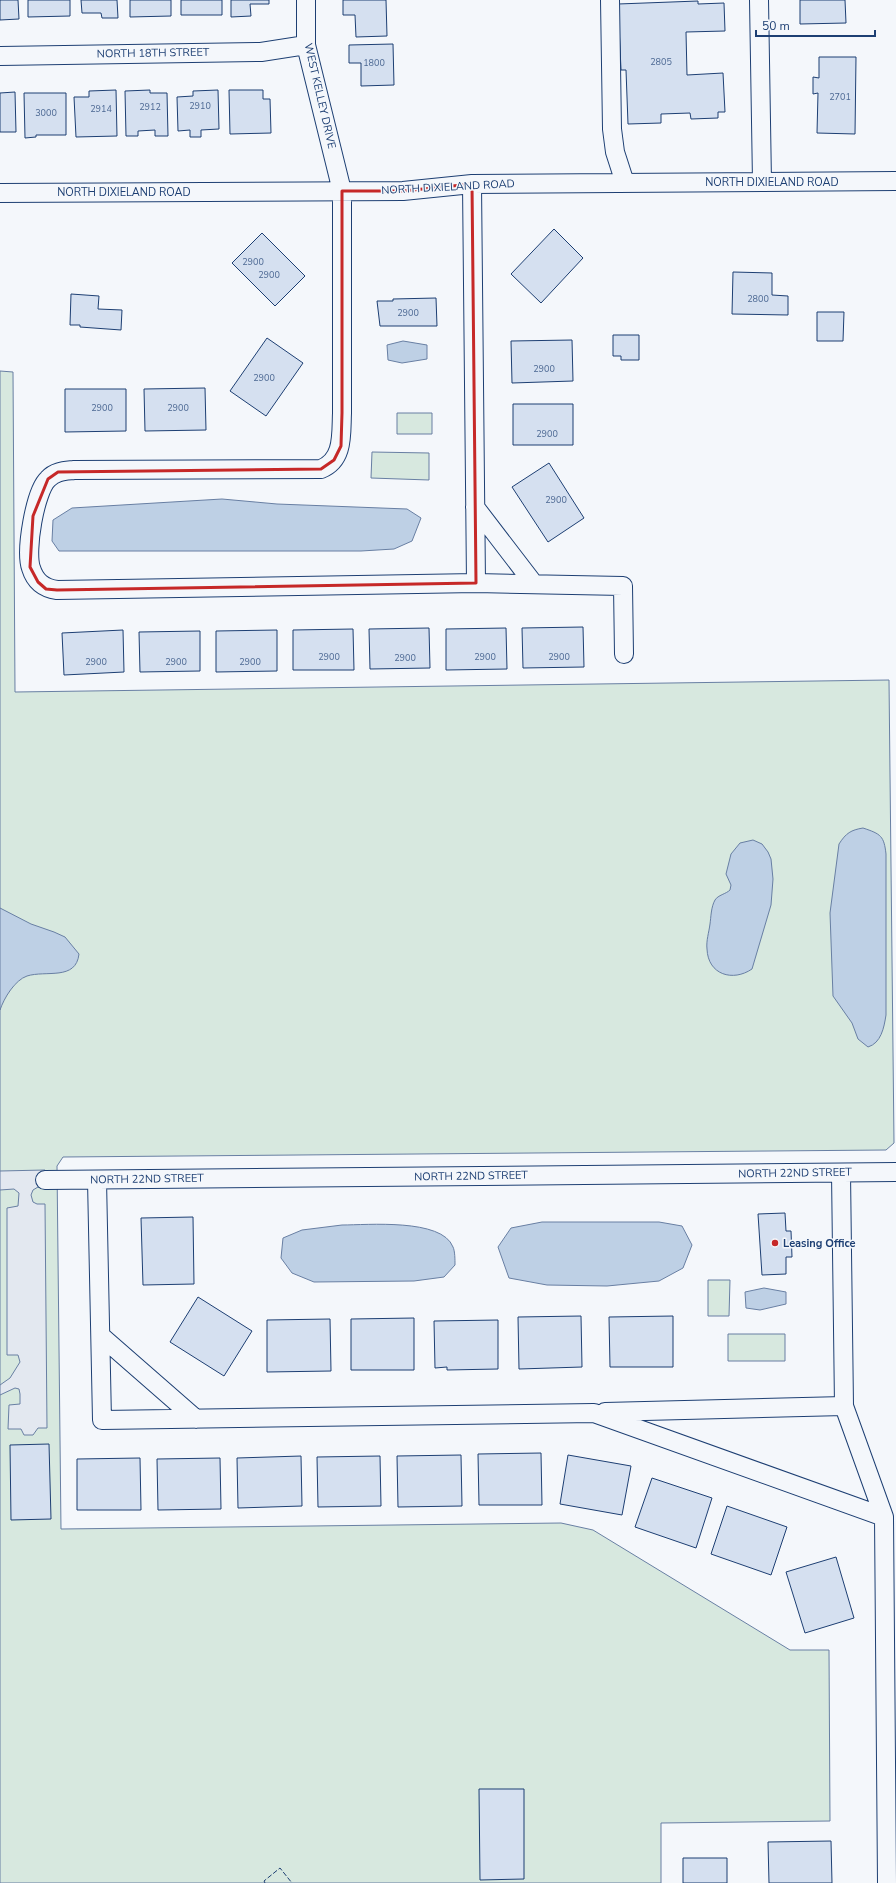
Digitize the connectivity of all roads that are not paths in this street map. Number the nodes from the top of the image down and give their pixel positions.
1 (306, 0) edge
2 (610, 0) edge
3 (759, 0) edge
4 (306, 45) junction
5 (0, 56) edge
6 (896, 181) edge
7 (762, 182) junction
8 (625, 183) junction
9 (472, 184) junction
10 (342, 191) junction
11 (0, 193) edge
12 (475, 507) junction
13 (476, 583) junction
14 (534, 584) junction
15 (624, 654) dead end
16 (896, 1172) edge
17 (841, 1173) junction
18 (45, 1180) dead end
19 (97, 1180) junction
20 (101, 1336) junction
21 (844, 1406) junction
22 (594, 1413) junction
23 (196, 1419) junction
24 (884, 1517) junction
25 (890, 1535) edge
26 (888, 1883) edge

1 - 4 street, WEST KELLEY DRIVE
2 - 8 street
3 - 7 street
4 - 5 street, NORTH 18TH STREET
4 - 10 street, WEST KELLEY DRIVE
6 - 7 street, NORTH DIXIELAND ROAD
7 - 8 street, NORTH DIXIELAND ROAD
8 - 9 street, NORTH DIXIELAND ROAD
9 - 10 street, NORTH DIXIELAND ROAD
9 - 12 street
10 - 11 street, NORTH DIXIELAND ROAD
10 - 13 street, WEST KELLEY DRIVE
12 - 13 street
12 - 14 street
13 - 14 street, WEST KELLEY DRIVE
14 - 15 street, WEST KELLEY DRIVE
16 - 17 street, NORTH 22ND STREET
17 - 19 street, NORTH 22ND STREET
17 - 21 street
18 - 19 street, NORTH 22ND STREET
19 - 20 street
20 - 23 street
20 - 23 street
21 - 22 street
21 - 24 street
22 - 23 street
22 - 24 street
24 - 25 street
25 - 26 street

